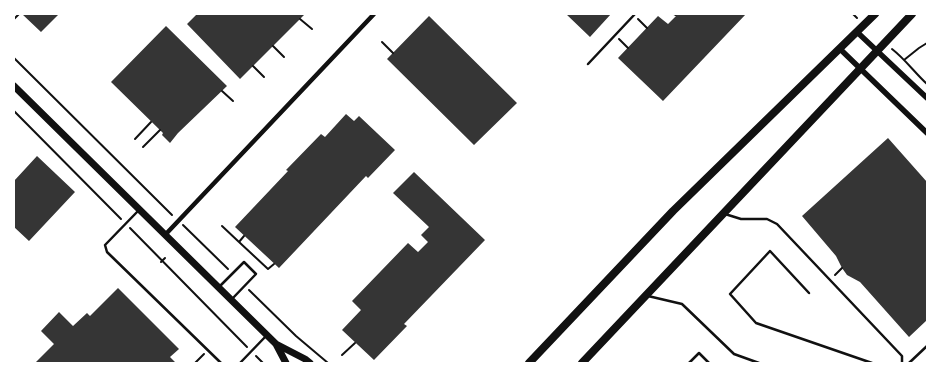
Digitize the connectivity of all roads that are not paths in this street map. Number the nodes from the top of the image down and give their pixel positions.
1 (374, 14) edge
2 (875, 14) edge
3 (912, 14) edge
4 (634, 15) edge
5 (857, 32) junction
6 (840, 49) junction
7 (877, 51) junction
8 (588, 64) dead end
9 (860, 69) junction
10 (14, 87) edge
11 (927, 98) edge
12 (927, 133) edge
13 (139, 210) junction
14 (725, 214) junction
15 (165, 235) junction
16 (218, 287) junction
17 (809, 293) dead end
18 (647, 296) junction
19 (231, 300) junction
20 (267, 335) junction
21 (276, 344) junction
22 (927, 346) edge
23 (221, 363) edge
24 (240, 363) edge
25 (286, 363) edge
26 (310, 363) edge
27 (530, 363) edge
28 (582, 363) edge
29 (689, 363) edge
30 (709, 363) edge
31 (759, 363) edge
32 (872, 363) edge
33 (902, 363) edge
34 (909, 363) edge

1 - 15 street
2 - 5 main road
3 - 7 main road
4 - 8 lane
5 - 6 main road
5 - 7 street
6 - 9 street
6 - 27 main road
7 - 9 main road
7 - 11 street
9 - 12 street
9 - 14 main road
10 - 13 main road
13 - 15 main road
13 - 23 lane
14 - 18 main road
14 - 33 lane
15 - 16 main road
16 - 19 main road
16 - 19 lane
17 - 32 lane
18 - 28 main road
18 - 31 lane
19 - 20 main road
20 - 21 main road
20 - 24 lane
21 - 25 main road
21 - 26 main road
22 - 34 lane
29 - 30 lane

